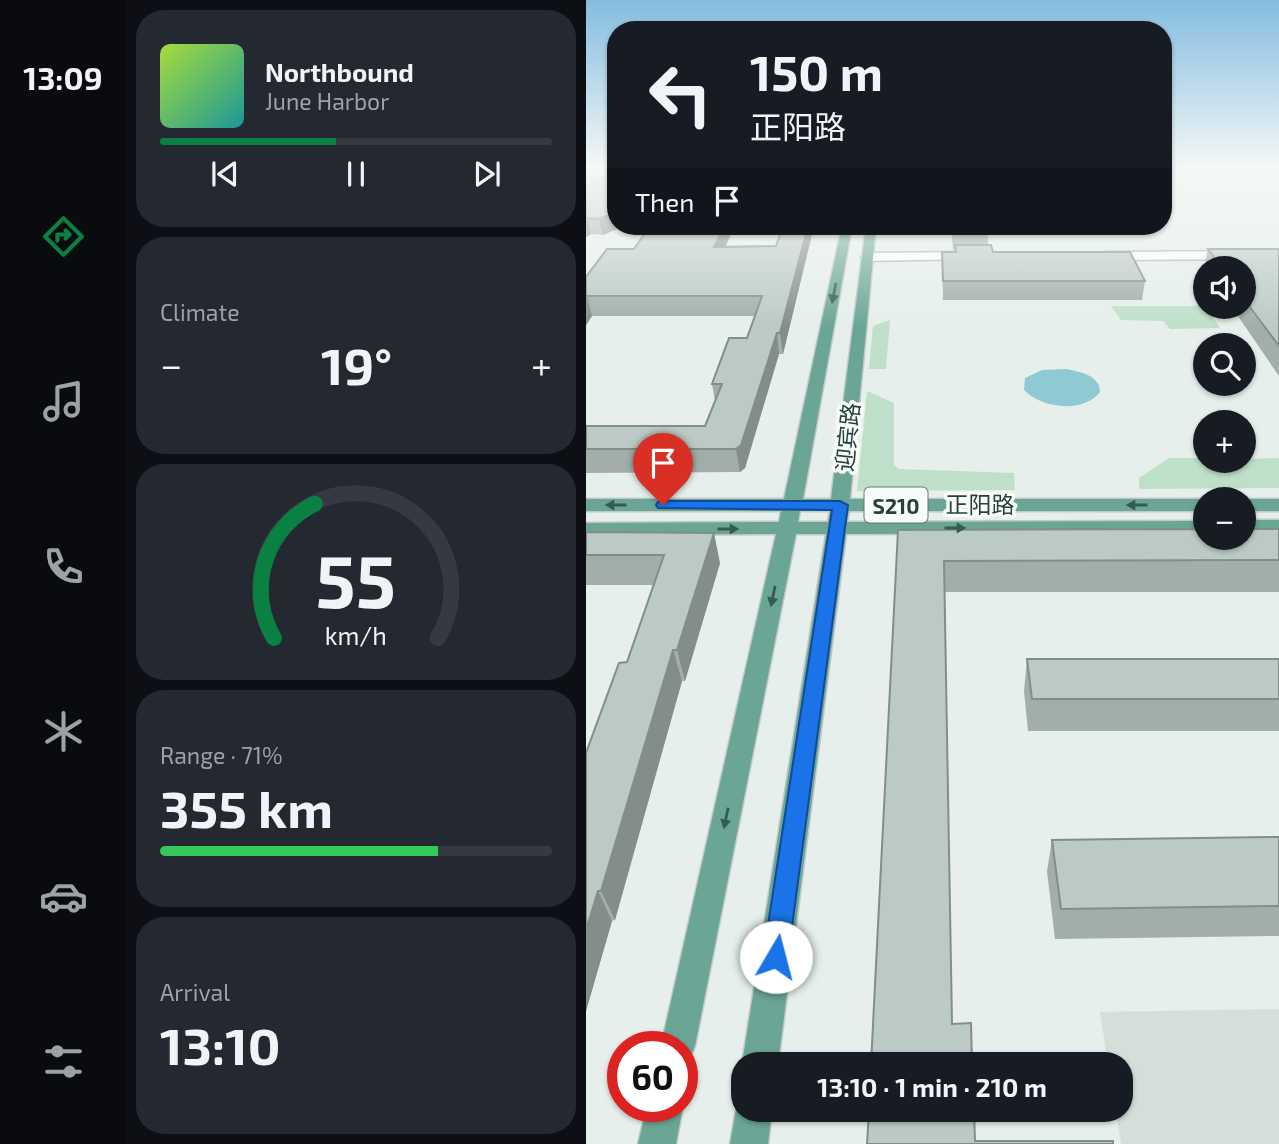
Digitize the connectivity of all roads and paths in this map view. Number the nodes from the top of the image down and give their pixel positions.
1 (845, 235) edge
2 (870, 235) edge
3 (1279, 255) edge
4 (988, 256) edge
5 (1095, 256) edge
6 (867, 257) junction
7 (586, 505) edge
8 (1193, 505) edge
9 (1256, 505) edge
10 (1279, 505) edge
11 (790, 517) junction
12 (839, 517) junction
13 (1256, 526) edge
14 (1279, 526) edge
15 (1193, 527) edge
16 (586, 529) edge
17 (681, 1031) edge
18 (762, 1052) edge
19 (662, 1122) edge
20 (752, 1122) edge
21 (657, 1144) edge
22 (749, 1144) edge

1 -> 11 main road, 迎宾路
2 - 6 main road, 迎宾路
3 - 5 street
4 - 6 street
6 - 12 main road, 迎宾路
11 -> 7 main road, 正阳路
8 -> 12 main road, 正阳路 / S210
9 - 10 main road
11 - 12 main road, 正阳路
16 -> 11 main road, 正阳路
11 -> 17 main road, 迎宾路
12 -> 15 main road, 正阳路
12 - 18 main road, 迎宾路 / S210
13 - 14 main road
19 - 21 main road
20 - 22 main road

